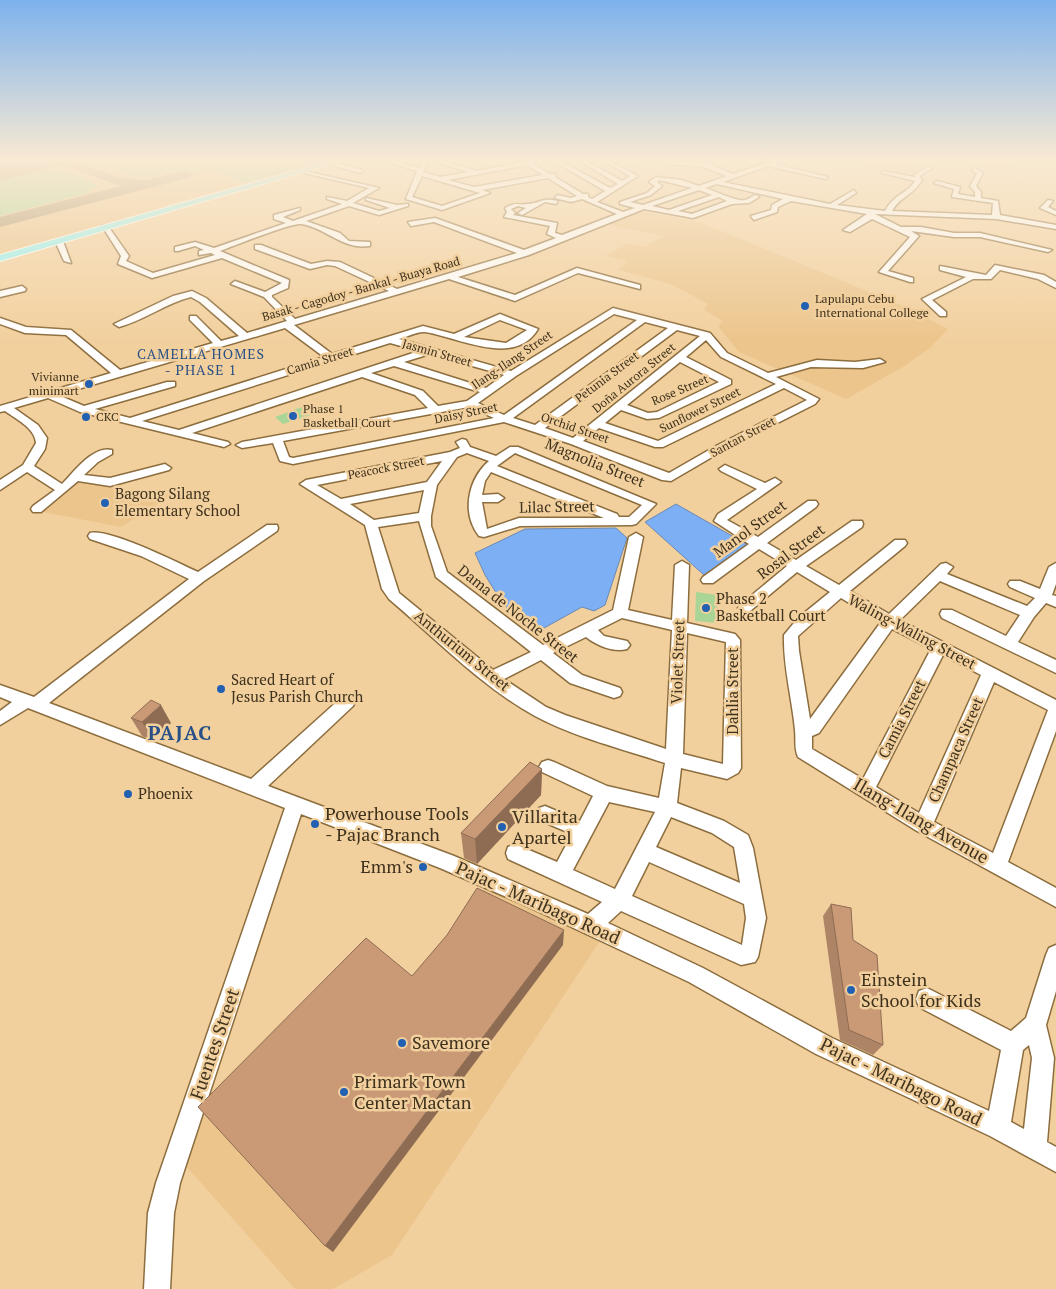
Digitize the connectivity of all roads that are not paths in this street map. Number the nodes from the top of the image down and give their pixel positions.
1 (132, 220) edge
2 (289, 220) edge
3 (305, 220) edge
4 (434, 220) edge
5 (435, 220) edge
6 (532, 220) edge
7 (611, 220) edge
8 (862, 220) edge
9 (883, 220) edge
10 (1019, 220) edge
11 (298, 223) junction
12 (411, 224) dead end
13 (1055, 225) edge
14 (105, 228) junction
15 (900, 229) junction
16 (847, 230) dead end
17 (564, 238) junction
18 (59, 241) junction
19 (367, 244) dead end
20 (258, 247) dead end
21 (178, 249) dead end
22 (213, 250) junction
23 (1048, 250) dead end
24 (526, 253) junction
25 (194, 255) dead end
26 (222, 255) junction
27 (302, 257) dead end
28 (0, 258) edge
29 (68, 261) dead end
30 (293, 261) junction
31 (942, 268) dead end
32 (974, 276) junction
33 (451, 277) junction
34 (910, 280) dead end
35 (235, 284) dead end
36 (1056, 285) edge
37 (637, 287) dead end
38 (22, 289) dead end
39 (397, 292) junction
40 (0, 294) edge
41 (268, 296) junction
42 (943, 314) dead end
43 (193, 318) dead end
44 (645, 318) junction
45 (0, 321) edge
46 (289, 323) junction
47 (120, 324) dead end
48 (677, 326) junction
49 (707, 334) junction
50 (244, 336) junction
51 (456, 337) junction
52 (392, 340) junction
53 (219, 344) junction
54 (429, 351) junction
55 (679, 357) junction
56 (331, 358) junction
57 (393, 362) junction
58 (880, 362) dead end
59 (582, 364) junction
60 (361, 373) junction
61 (118, 374) junction
62 (512, 374) junction
63 (612, 374) junction
64 (768, 376) junction
65 (171, 384) dead end
66 (785, 384) junction
67 (490, 392) junction
68 (49, 395) junction
69 (470, 404) junction
70 (619, 406) junction
71 (3, 408) edge
72 (84, 410) junction
73 (437, 411) junction
74 (505, 419) junction
75 (132, 421) junction
76 (598, 424) junction
77 (537, 429) junction
78 (454, 430) junction
79 (180, 433) junction
80 (277, 439) junction
81 (576, 442) junction
82 (224, 444) dead end
83 (242, 445) dead end
84 (514, 449) joint
85 (108, 452) dead end
86 (460, 452) junction
87 (493, 463) junction
88 (26, 467) junction
89 (165, 468) dead end
90 (725, 469) dead end
91 (143, 475) junction
92 (74, 477) junction
93 (671, 477) joint
94 (157, 480) dead end
95 (431, 485) junction
96 (0, 486) edge
97 (62, 489) junction
98 (498, 498) dead end
99 (474, 499) junction
100 (340, 503) junction
101 (812, 504) dead end
102 (37, 509) dead end
103 (425, 516) junction
104 (613, 519) junction
105 (370, 524) junction
106 (857, 524) dead end
107 (272, 528) dead end
108 (95, 536) dead end
109 (636, 537) dead end
110 (900, 543) dead end
111 (757, 544) junction
112 (682, 566) dead end
113 (795, 567) junction
114 (1056, 567) edge
115 (199, 578) junction
116 (708, 580) dead end
117 (1015, 584) dead end
118 (841, 593) junction
119 (1050, 599) edge
120 (745, 608) dead end
121 (620, 613) junction
122 (1028, 613) junction
123 (947, 614) dead end
124 (890, 621) junction
125 (679, 626) junction
126 (587, 629) junction
127 (1009, 644) junction
128 (622, 645) dead end
129 (939, 647) junction
130 (541, 653) junction
131 (1056, 666) edge
132 (990, 674) junction
133 (492, 678) junction
134 (0, 691) edge
135 (614, 692) dead end
136 (347, 702) dead end
137 (30, 703) junction
138 (1056, 708) edge
139 (0, 719) edge
140 (804, 732) junction
141 (674, 758) junction
142 (548, 767) dead end
143 (254, 788) junction
144 (866, 790) junction
145 (604, 793) junction
146 (295, 804) junction
147 (667, 807) junction
148 (545, 814) dead end
149 (923, 825) junction
150 (584, 831) junction
151 (644, 852) junction
152 (515, 853) dead end
153 (998, 864) junction
154 (561, 873) junction
155 (754, 898) junction
156 (1056, 898) edge
157 (620, 899) junction
158 (591, 925) junction
159 (1056, 955) edge
160 (927, 999) dead end
161 (1035, 1025) junction
162 (1013, 1044) junction
163 (1050, 1061) edge
164 (998, 1128) junction
165 (1034, 1148) junction
166 (1056, 1160) edge
167 (157, 1289) edge

1 - 14 main road
2 - 11 street
3 - 11 street
4 - 12 street
5 - 24 street
6 - 17 street
7 - 17 street, Basak - Cagodoy - Bankal - Buaya Road
8 - 16 street
9 - 15 street
10 - 13 street
11 - 19 street
11 - 22 street
14 - 18 main road
14 - 26 street
15 - 23 street
15 - 34 street
17 - 24 street, Basak - Cagodoy - Bankal - Buaya Road
18 - 28 main road
18 - 29 street
20 - 30 street
21 - 22 street
22 - 25 street
22 - 26 street
24 - 33 street, Basak - Cagodoy - Bankal - Buaya Road
26 - 41 street
27 - 30 street
30 - 39 street
31 - 32 street
32 - 36 street
32 - 42 street
33 - 37 street
33 - 39 street, Basak - Cagodoy - Bankal - Buaya Road
35 - 41 street
38 - 40 street
39 - 46 street, Basak - Cagodoy - Bankal - Buaya Road
41 - 46 street
43 - 53 street
44 - 48 street
44 - 59 street, Daisy Street
44 - 62 street, Ilang-Ilang Street
45 - 61 street
46 - 50 street, Basak - Cagodoy - Bankal - Buaya Road
46 - 56 street
47 - 50 street
48 - 49 street
48 - 63 street, Petunia Street
49 - 55 street, Doña Aurora Street
49 - 64 street
50 - 53 street, Basak - Cagodoy - Bankal - Buaya Road
51 - 51 street
51 - 52 street, Camia Street
52 - 54 street, Jasmin Street
52 - 56 street, Camia Street
53 - 61 street, Basak - Cagodoy - Bankal - Buaya Road
54 - 57 street
54 - 62 street, Jasmin Street
55 - 70 street, Doña Aurora Street
55 - 70 street, Rose Street
56 - 75 street, Camia Street
57 - 60 street
57 - 67 street
58 - 64 street
59 - 63 street
59 - 74 street, Daisy Street
60 - 73 street
60 - 79 street
61 - 68 street, Basak - Cagodoy - Bankal - Buaya Road
62 - 67 street, Ilang-Ilang Street
63 - 77 street, Petunia Street
64 - 66 street
65 - 72 street
66 - 76 street, Sunflower Street
66 - 93 street, Santan Street
67 - 69 street, Ilang-Ilang Street
68 - 71 street, Basak - Cagodoy - Bankal - Buaya Road
68 - 72 street
69 - 73 street, Ilang-Ilang Street
69 - 74 street, Orchid Street
70 - 76 street, Doña Aurora Street
71 - 88 street
72 - 75 street
73 - 80 street, Ilang-Ilang Street
74 - 77 street, Orchid Street
74 - 78 street, Daisy Street
75 - 79 street
76 - 81 street, Doña Aurora Street
77 - 81 street, Orchid Street
78 - 80 street, Daisy Street
78 - 86 street
79 - 82 street
80 - 83 street, Ilang-Ilang Street
81 - 93 street, Orchid Street
84 - 87 street, Lilac Street
84 - 104 street, Magnolia Street
85 - 92 street
86 - 87 street
86 - 95 street, Dama de Noche Street
86 - 100 street, Peacock Street
87 - 99 street, Lilac Street
87 - 104 street
88 - 96 street
88 - 97 street
89 - 91 street
90 - 111 street, Waling-Waling Street
91 - 92 street
91 - 94 street
92 - 97 street
95 - 100 street
95 - 103 street, Dama de Noche Street
97 - 102 street
98 - 99 street
99 - 104 street, Lilac Street
100 - 105 street
101 - 111 street, Manol Street
103 - 105 street
103 - 130 street, Dama de Noche Street
105 - 133 street, Anthurium Street
106 - 113 street, Rosal Street
107 - 115 street
108 - 115 street
109 - 121 street
110 - 118 street
111 - 113 street, Waling-Waling Street
111 - 116 street, Manol Street
112 - 125 street, Violet Street
113 - 118 street, Waling-Waling Street
113 - 120 street, Rosal Street
114 - 119 street
115 - 137 street
117 - 119 street
118 - 124 street, Waling-Waling Street
118 - 140 street
119 - 122 street
121 - 125 street, Dahlia Street
121 - 126 street
122 - 124 street
122 - 127 street
123 - 127 street
124 - 129 street, Waling-Waling Street
124 - 140 street
125 - 141 street, Violet Street
125 - 141 street, Dahlia Street
126 - 128 street
126 - 130 street
127 - 131 street
129 - 132 street, Waling-Waling Street
129 - 144 street, Camia Street
130 - 133 street
130 - 135 street, Dama de Noche Street
132 - 138 street, Waling-Waling Street
132 - 149 street, Champaca Street
133 - 141 street, Anthurium Street
134 - 137 street, Pajac - Maribago Road
136 - 143 street
137 - 139 street
137 - 143 street, Pajac - Maribago Road
138 - 153 street
140 - 144 street, Ilang-Ilang Avenue
141 - 147 street, Violet Street
142 - 145 street
143 - 146 street, Pajac - Maribago Road
144 - 149 street, Ilang-Ilang Avenue
145 - 147 street
145 - 150 street
146 - 158 street, Pajac - Maribago Road
146 - 167 street, Fuentes Street
147 - 151 street, Violet Street
147 - 155 street
148 - 150 street
149 - 153 street, Ilang-Ilang Avenue
150 - 154 street
151 - 155 street
151 - 157 street, Violet Street
152 - 154 street
153 - 156 street, Ilang-Ilang Avenue
154 - 157 street
155 - 157 street
157 - 158 street
158 - 164 street, Pajac - Maribago Road
159 - 161 street
160 - 162 street
161 - 162 street
161 - 163 street
162 - 164 street
163 - 165 street
164 - 165 street, Pajac - Maribago Road
165 - 166 street, Pajac - Maribago Road

